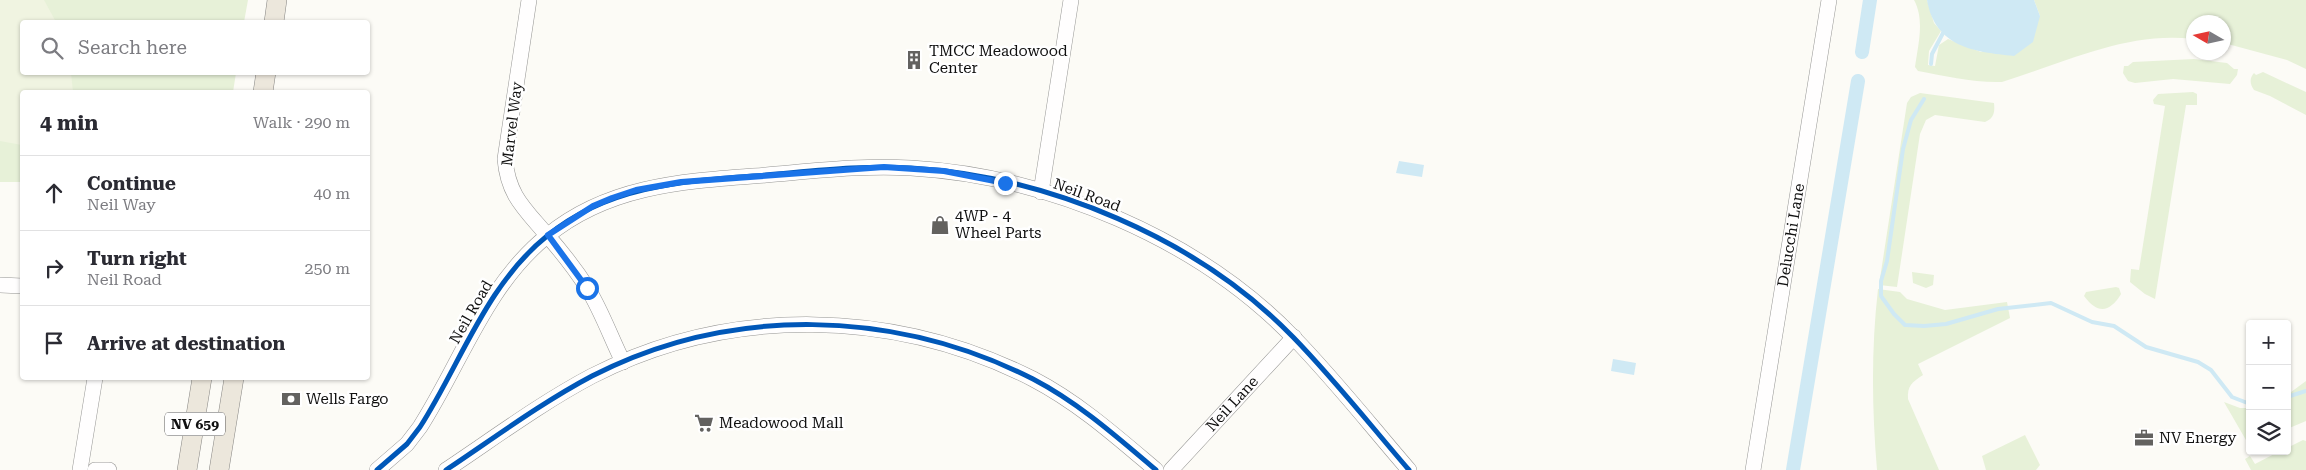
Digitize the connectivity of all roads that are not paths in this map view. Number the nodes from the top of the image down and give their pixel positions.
1 (277, 0) edge
2 (529, 0) edge
3 (1072, 0) edge
4 (1829, 0) edge
5 (274, 20) edge
6 (266, 75) edge
7 (263, 90) edge
8 (1041, 192) junction
9 (548, 235) junction
10 (0, 285) edge
11 (20, 286) edge
12 (1294, 337) junction
13 (622, 362) junction
14 (95, 380) edge
15 (202, 380) edge
16 (234, 380) edge
17 (80, 470) edge
18 (95, 470) edge
19 (109, 470) edge
20 (187, 470) edge
21 (220, 470) edge
22 (378, 470) edge
23 (446, 470) edge
24 (1156, 470) edge
25 (1171, 470) edge
26 (1409, 470) edge
27 (1754, 470) edge

1 - 5 main road
2 - 9 street, Marvel Way
3 - 8 street
4 - 27 street, Delucchi Lane
6 - 7 main road
8 - 9 street, Neil Road
8 - 12 street, Neil Road
9 - 13 street, Marvel Way
9 - 22 street, Neil Road
10 - 11 street
12 - 25 street, Neil Lane
12 - 26 street, Neil Road
13 - 23 street
13 - 24 street
14 - 17 street
15 - 20 main road, NV 659
16 - 21 main road, NV 659
18 - 19 street

